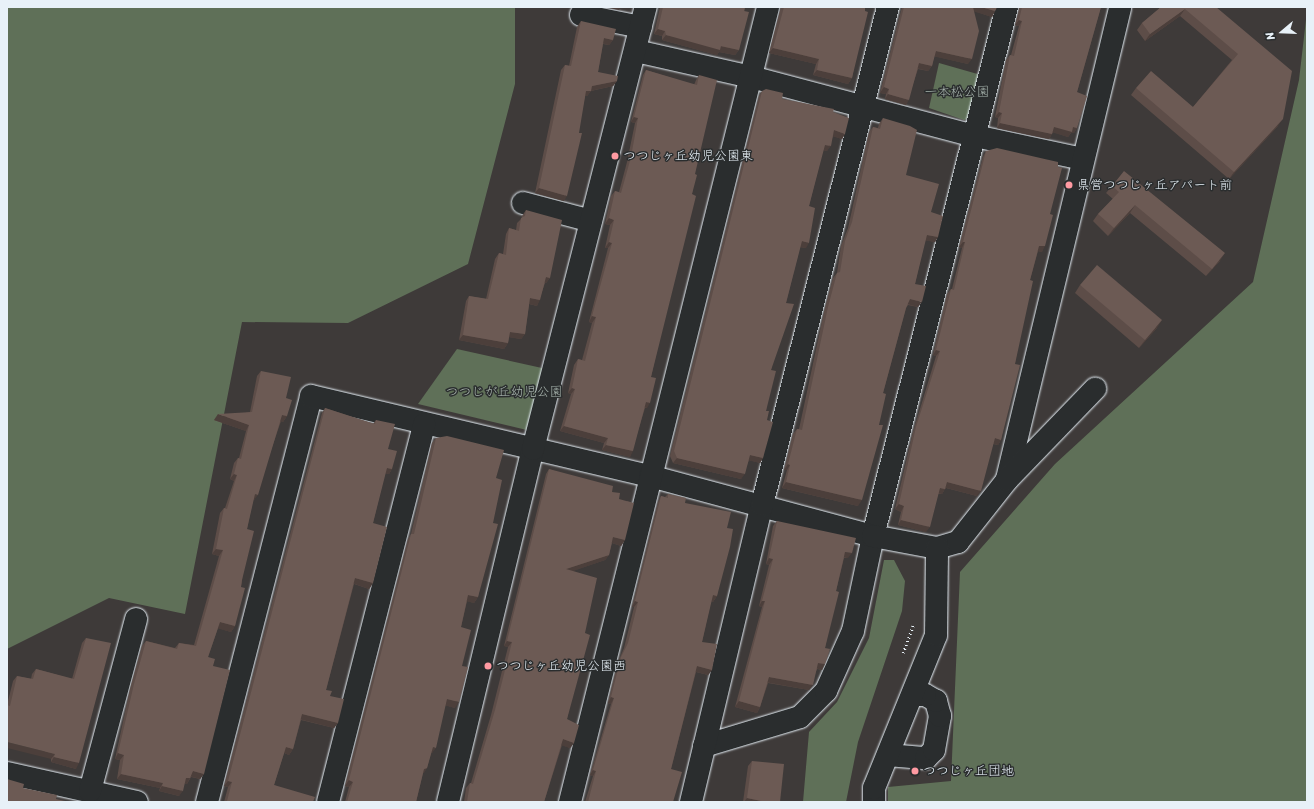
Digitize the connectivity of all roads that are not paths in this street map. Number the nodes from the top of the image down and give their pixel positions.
1 (768, 7) edge
2 (888, 7) edge
3 (1007, 7) edge
4 (1120, 7) edge
5 (581, 15) dead end
6 (644, 17) edge
7 (636, 51) junction
8 (751, 77) junction
9 (862, 105) junction
10 (975, 136) junction
11 (1082, 159) junction
12 (523, 203) dead end
13 (592, 221) junction
14 (1095, 389) dead end
15 (424, 424) junction
16 (533, 449) junction
17 (650, 476) junction
18 (1007, 480) junction
19 (762, 505) junction
20 (873, 536) junction
21 (936, 548) junction
22 (136, 619) dead end
23 (913, 695) junction
24 (704, 746) junction
25 (888, 755) junction
26 (7, 773) edge
27 (76, 794) edge
28 (137, 802) edge
29 (207, 802) edge
30 (328, 802) edge
31 (448, 802) edge
32 (570, 802) edge
33 (691, 802) edge
34 (874, 802) edge

1 - 8 street
2 - 9 street
3 - 10 street
4 - 11 street
5 - 6 street
6 - 7 street
7 - 8 street
7 - 13 street
8 - 9 street
8 - 17 street
9 - 10 street
9 - 19 street
10 - 11 street
10 - 20 street
11 - 18 street
12 - 13 street
13 - 16 street
14 - 18 street
15 - 16 street
15 - 29 street
15 - 30 street
16 - 17 street
16 - 31 street
17 - 19 street
17 - 32 street
18 - 21 street
19 - 20 street
19 - 24 street
20 - 21 street
20 - 24 street
21 - 23 street
22 - 27 street
23 - 25 street
23 - 25 street
24 - 33 street
25 - 34 street
26 - 27 street
27 - 28 street

